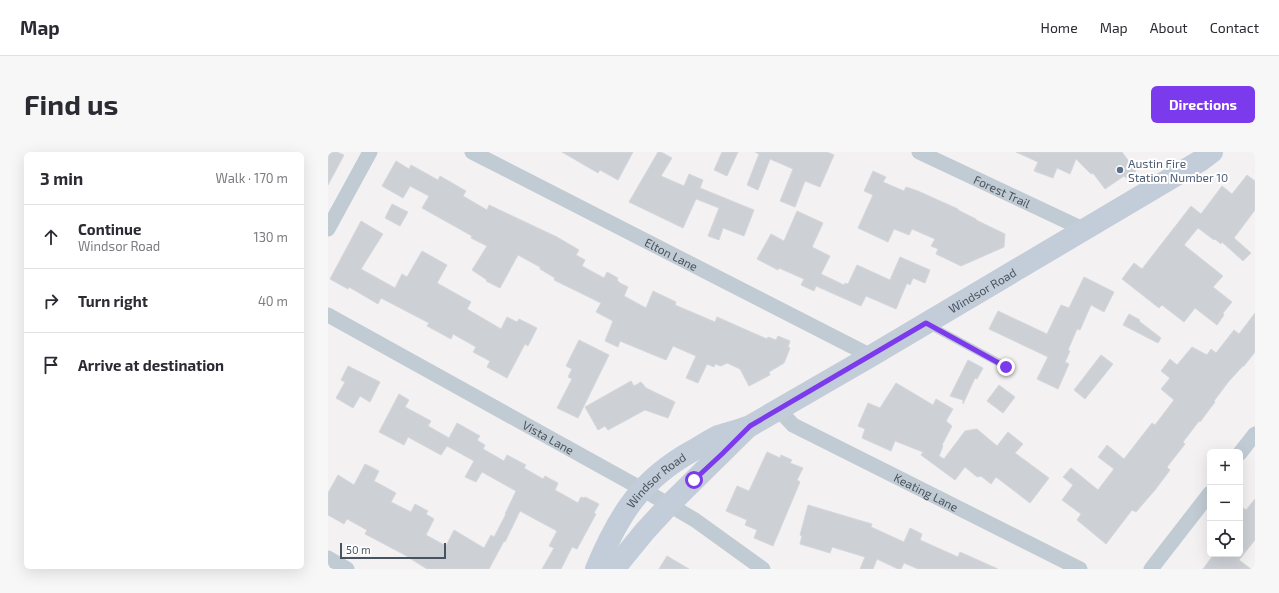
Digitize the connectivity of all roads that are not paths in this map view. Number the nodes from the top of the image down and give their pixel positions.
1 (370, 152) edge
2 (472, 152) edge
3 (919, 152) edge
4 (1201, 155) edge
5 (328, 229) edge
6 (1085, 230) junction
7 (328, 314) edge
8 (926, 323) junction
9 (872, 356) junction
10 (1006, 367) dead end
11 (778, 408) junction
12 (750, 426) junction
13 (1255, 434) edge
14 (1243, 450) edge
15 (642, 489) junction
16 (1207, 496) edge
17 (669, 505) junction
18 (328, 558) edge
19 (347, 569) edge
20 (596, 569) edge
21 (614, 569) edge
22 (763, 569) edge
23 (1080, 569) edge
24 (1151, 569) edge

1 - 5 street
2 - 9 street, Elton Lane
3 - 6 street, Forest Trail
4 - 6 street, Windsor Road
6 - 8 street, Windsor Road
7 - 15 street, Vista Lane
8 - 9 street, Windsor Road
8 - 10 lane
9 - 11 street, Windsor Road
11 - 12 street, Windsor Road
11 - 23 street, Keating Lane
12 - 15 street, Windsor Road
12 - 17 street, Windsor Road
13 - 14 street
15 - 17 street, Vista Lane
15 - 20 street, Windsor Road
16 - 24 street
17 - 21 street, Windsor Road
17 - 22 street, Vista Lane
18 - 19 street

